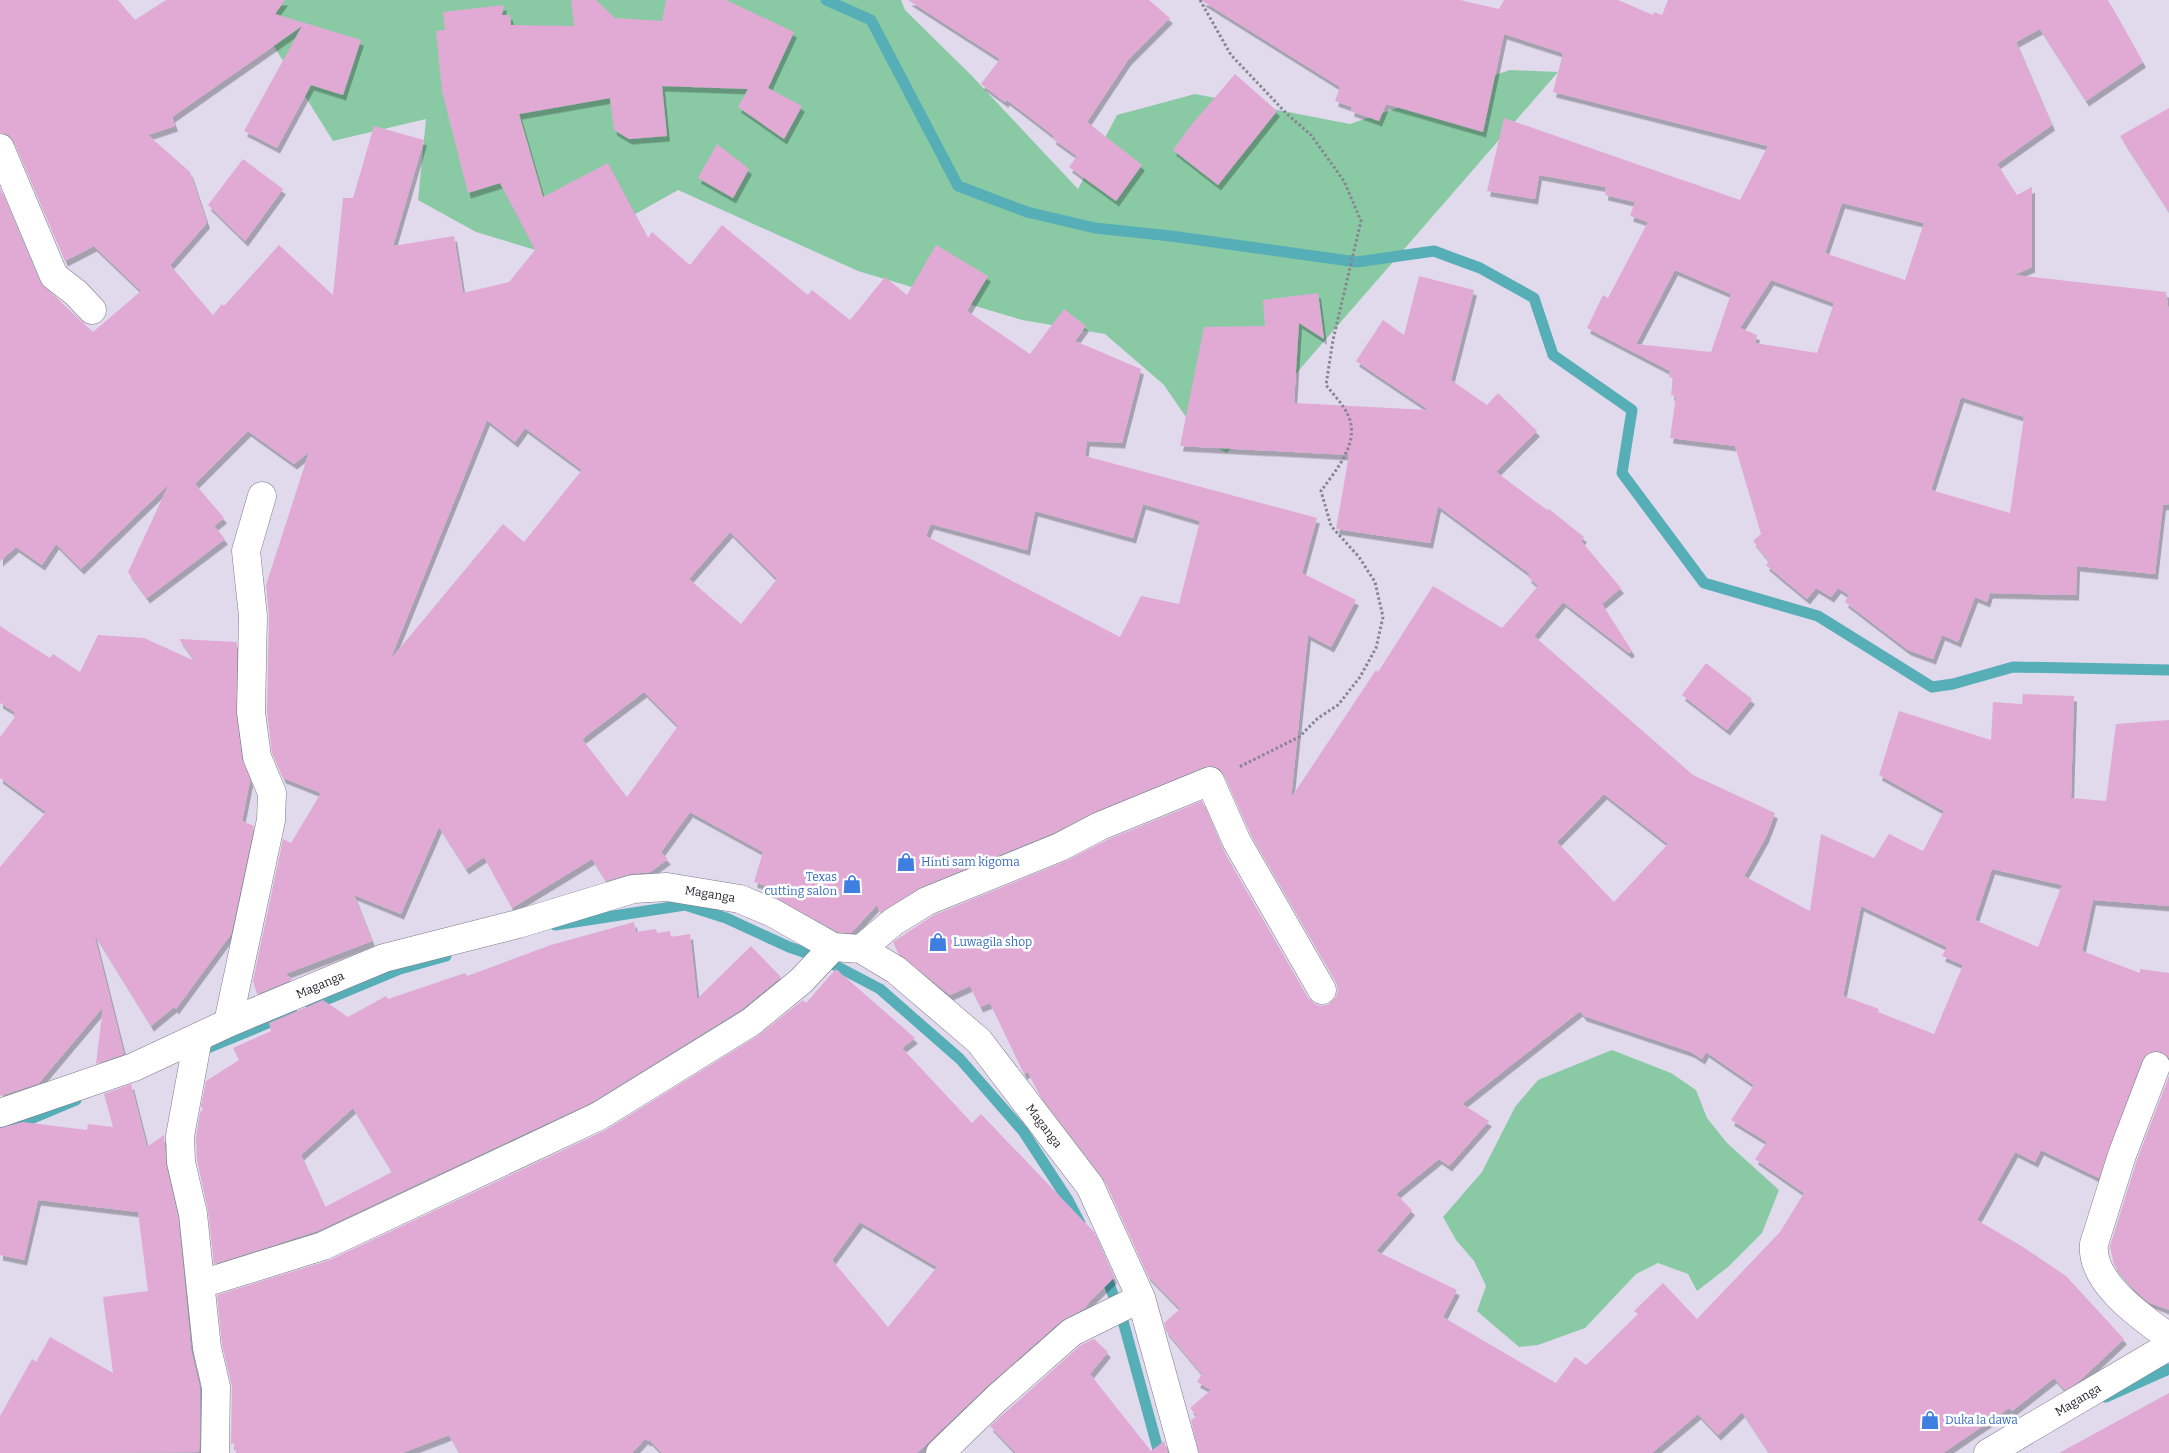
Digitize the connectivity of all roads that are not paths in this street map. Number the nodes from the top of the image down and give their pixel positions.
1 (0, 148) edge
2 (92, 310) dead end
3 (262, 496) dead end
4 (833, 947) junction
5 (861, 949) junction
6 (1322, 990) dead end
7 (228, 1023) junction
8 (198, 1038) junction
9 (2156, 1066) dead end
10 (0, 1113) edge
11 (201, 1284) junction
12 (1141, 1298) junction
13 (2169, 1337) edge
14 (2169, 1346) edge
15 (1994, 1452) edge
16 (215, 1453) edge
17 (940, 1453) edge
18 (1184, 1453) edge

1 - 2 street
3 - 7 street
4 - 5 street, Maganga
4 - 7 street, Maganga
4 - 11 street
5 - 6 street
5 - 12 street, Maganga
7 - 8 street, Maganga
8 - 10 street, Maganga
8 - 11 street
9 - 13 street
11 - 16 street
12 - 17 street
12 - 18 street, Maganga
14 - 15 street, Maganga

